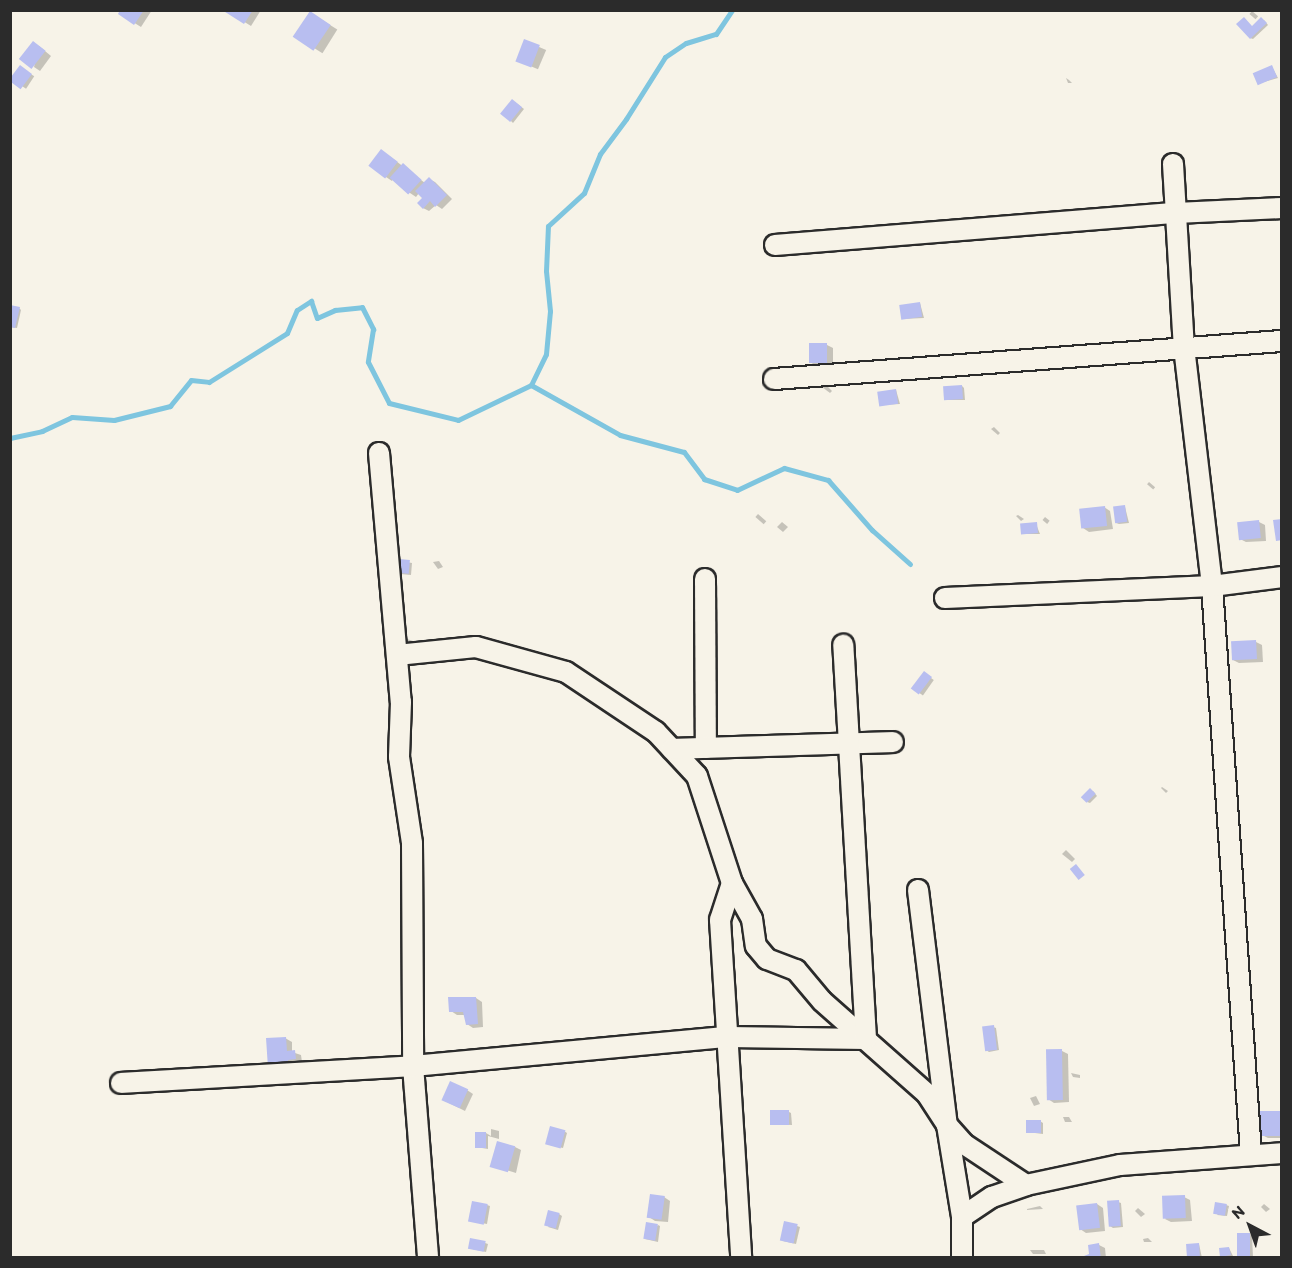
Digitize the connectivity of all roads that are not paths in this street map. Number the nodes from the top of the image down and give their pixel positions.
1 (1173, 164) dead end
2 (1281, 208) edge
3 (1176, 213) junction
4 (775, 246) dead end
5 (1281, 341) edge
6 (1184, 347) junction
7 (774, 379) dead end
8 (379, 453) dead end
9 (1281, 577) edge
10 (705, 579) dead end
11 (1212, 586) junction
12 (945, 598) dead end
13 (843, 645) dead end
14 (397, 655) junction
15 (893, 742) dead end
16 (849, 744) junction
17 (706, 748) junction
18 (672, 749) junction
19 (732, 883) junction
20 (918, 890) dead end
21 (728, 1037) junction
22 (866, 1039) junction
23 (413, 1066) junction
24 (121, 1083) dead end
25 (947, 1125) junction
26 (1281, 1153) edge
27 (1251, 1154) junction
28 (1026, 1185) junction
29 (962, 1218) junction
30 (428, 1257) edge
31 (741, 1257) edge
32 (962, 1257) edge

1 - 3 street
2 - 3 street
3 - 4 street
3 - 6 street
5 - 6 street
6 - 7 street
6 - 11 street
8 - 14 street
9 - 11 street
10 - 17 street
11 - 12 street
11 - 27 street
13 - 16 street
14 - 18 street
14 - 23 street
15 - 16 street
16 - 17 street
16 - 22 street
17 - 18 street
18 - 19 street
19 - 21 street
19 - 22 street
20 - 25 street
21 - 22 street
21 - 23 street
21 - 31 street
22 - 25 street
23 - 24 street
23 - 30 street
25 - 28 street
25 - 29 street
26 - 27 street
27 - 28 street
28 - 29 street
29 - 32 street

